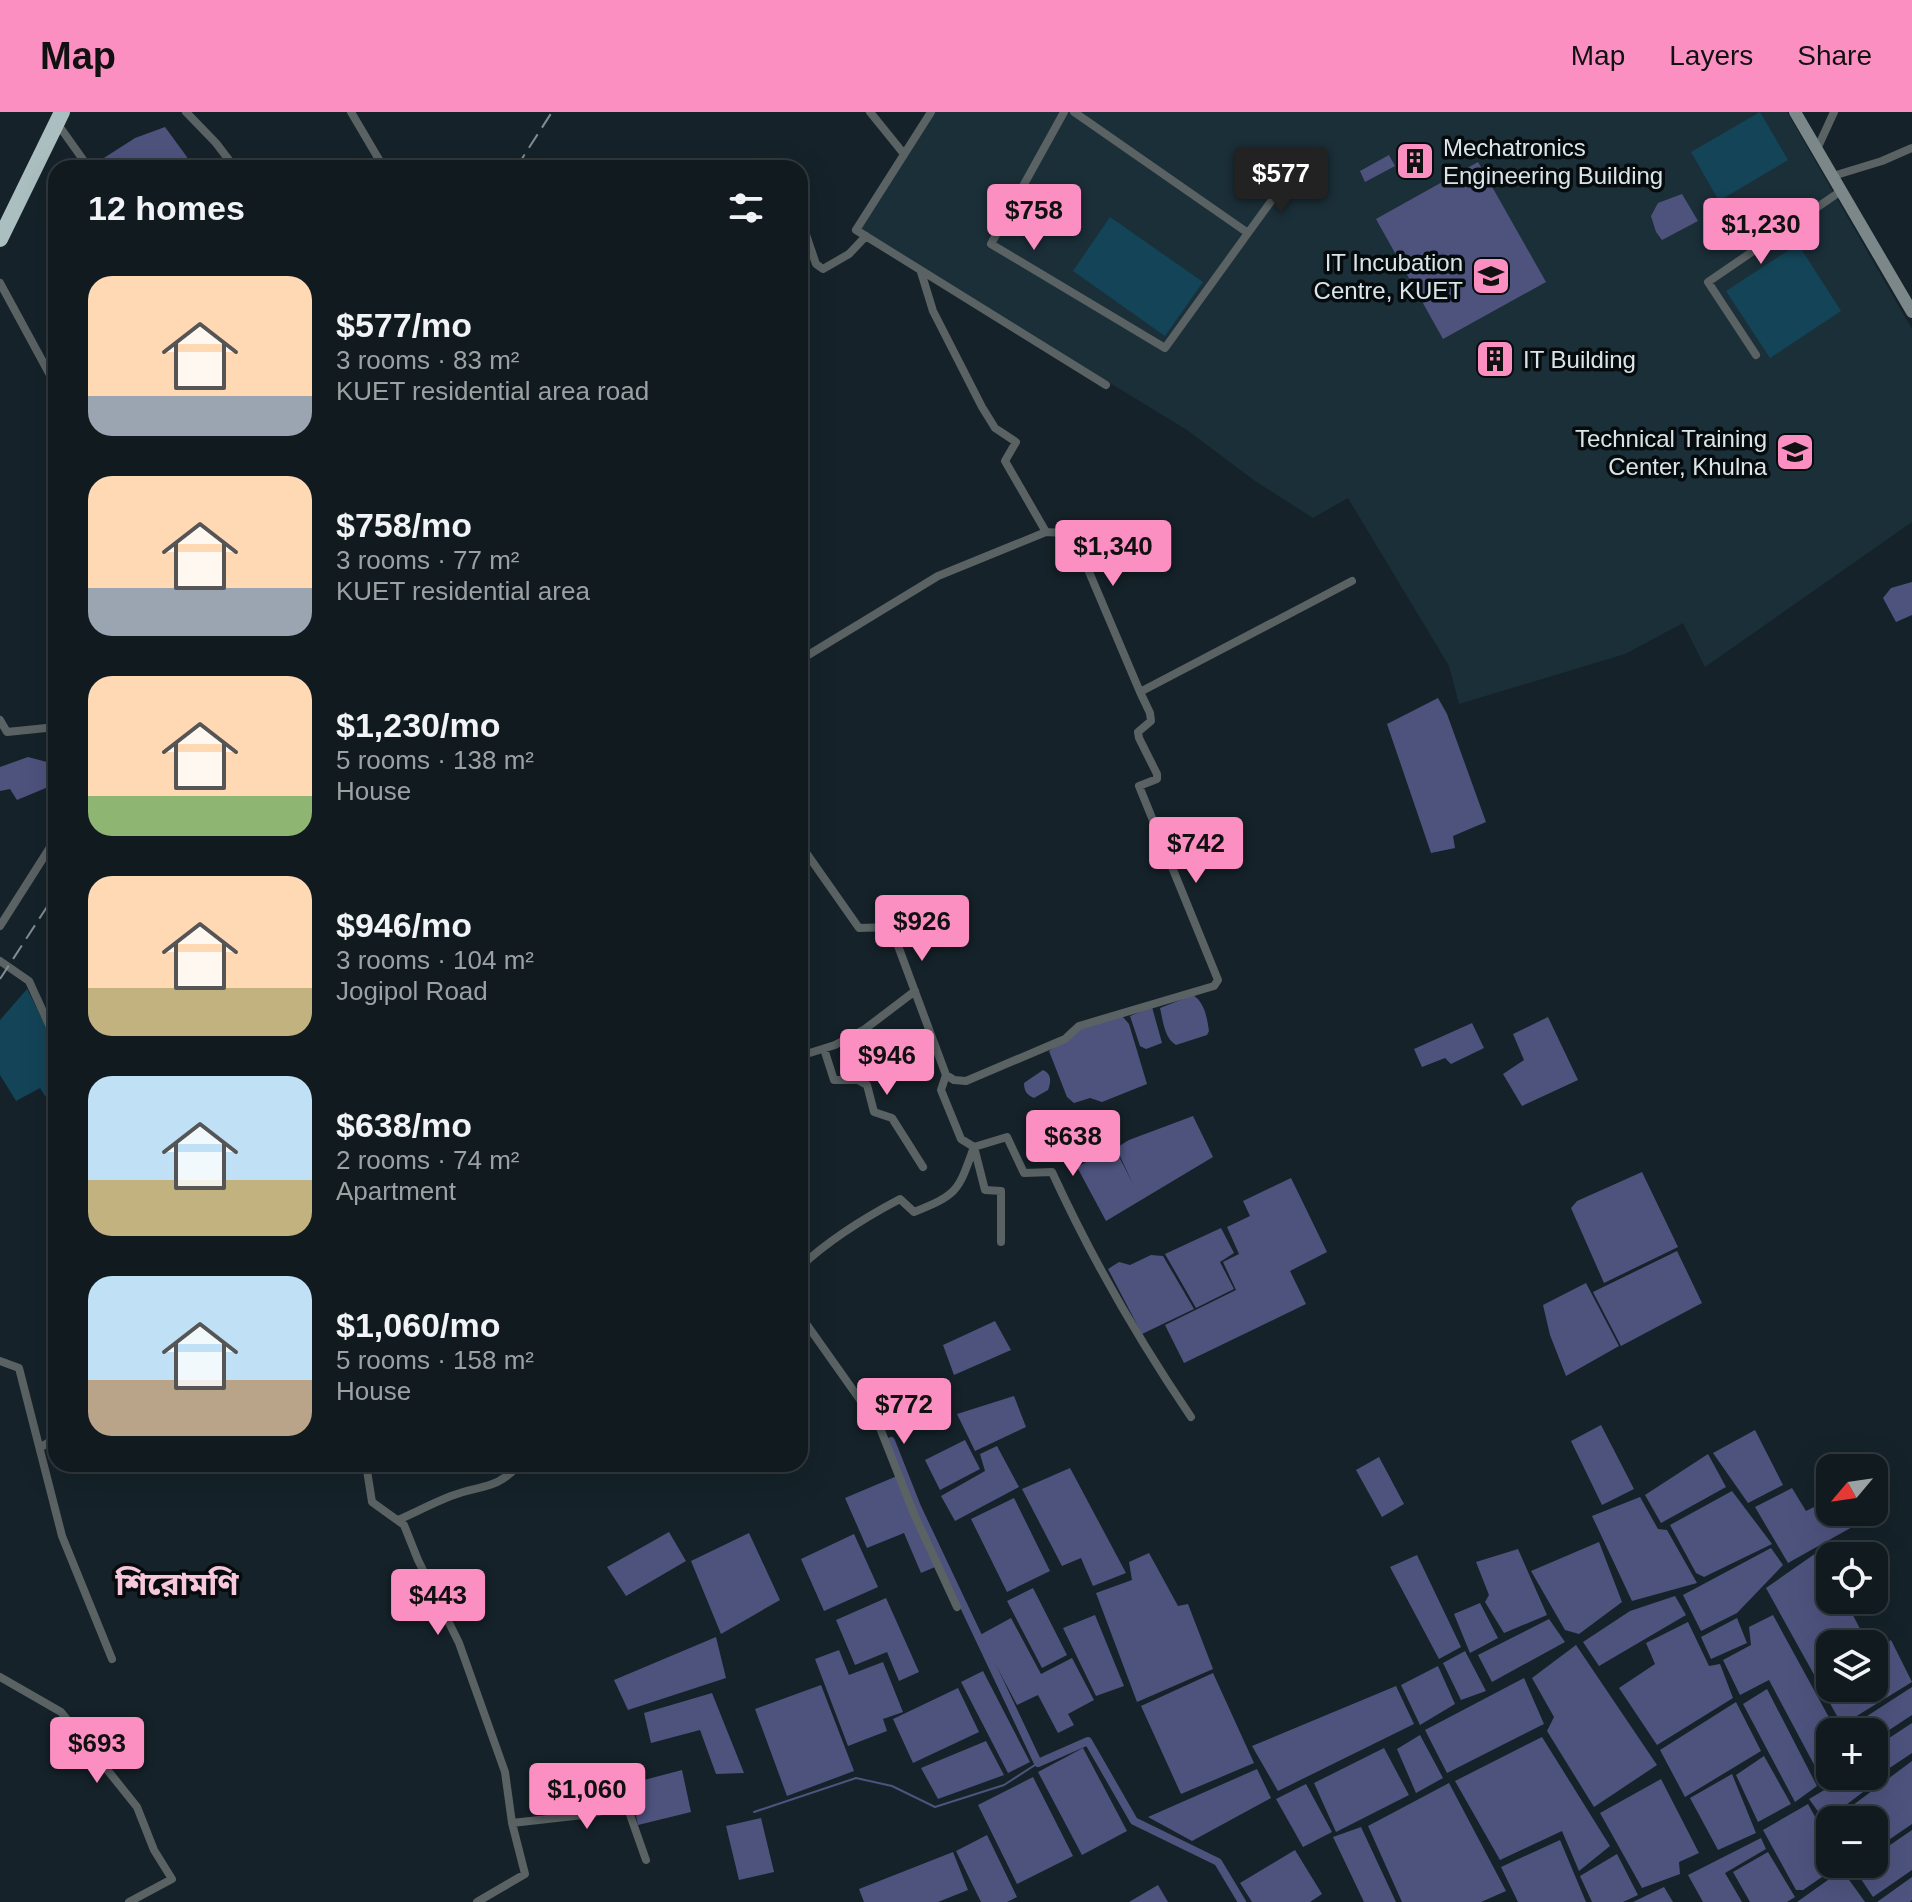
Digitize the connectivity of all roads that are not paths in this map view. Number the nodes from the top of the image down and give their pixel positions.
1 (186, 112) edge
2 (351, 112) edge
3 (870, 112) edge
4 (931, 112) edge
5 (1064, 112) edge
6 (1074, 112) edge
7 (1795, 112) edge
8 (1834, 112) edge
9 (59, 117) edge
10 (1912, 148) edge
11 (1817, 149) junction
12 (904, 154) junction
13 (84, 160) edge
14 (229, 160) edge
15 (379, 160) edge
16 (1833, 176) junction
17 (1288, 178) dead end
18 (1841, 191) junction
19 (1248, 233) junction
20 (866, 236) junction
21 (0, 239) edge
22 (808, 240) edge
23 (921, 272) junction
24 (0, 283) edge
25 (1912, 312) edge
26 (1756, 355) dead end
27 (48, 371) edge
28 (1106, 385) dead end
29 (1046, 532) junction
30 (1352, 581) dead end
31 (808, 655) edge
32 (1140, 692) junction
33 (0, 720) edge
34 (48, 728) edge
35 (48, 851) edge
36 (808, 855) edge
37 (0, 926) edge
38 (0, 961) edge
39 (915, 991) junction
40 (48, 1023) edge
41 (824, 1049) junction
42 (808, 1054) edge
43 (946, 1075) junction
44 (974, 1147) junction
45 (923, 1167) dead end
46 (1001, 1242) dead end
47 (808, 1260) edge
48 (808, 1326) edge
49 (0, 1361) edge
50 (1191, 1417) dead end
51 (48, 1443) edge
52 (41, 1447) junction
53 (367, 1472) edge
54 (513, 1472) edge
55 (398, 1520) junction
56 (957, 1607) dead end
57 (112, 1659) dead end
58 (0, 1677) edge
59 (512, 1823) junction
60 (646, 1860) dead end
61 (129, 1902) edge
62 (477, 1902) edge

1 - 14 street
2 - 15 street
3 - 12 street
4 - 12 street
5 - 19 street
6 - 19 street
7 - 11 main road
8 - 11 street
9 - 13 street
9 - 21 highway
10 - 16 street
11 - 16 main road
12 - 20 street
16 - 18 main road
17 - 19 street
18 - 25 main road
18 - 26 street
20 - 22 street
20 - 23 street
23 - 28 street
23 - 29 street
24 - 27 street
29 - 31 street
29 - 32 street
30 - 32 street
32 - 43 street
33 - 34 street
35 - 37 street
36 - 39 street
38 - 40 street
39 - 41 street
39 - 43 street
41 - 42 street
41 - 45 street
43 - 44 street
44 - 46 street
44 - 47 street
44 - 50 street
48 - 56 street
49 - 52 street
51 - 52 street
52 - 57 street
53 - 55 street
54 - 55 street
55 - 59 street
58 - 61 street
59 - 60 street
59 - 62 street

